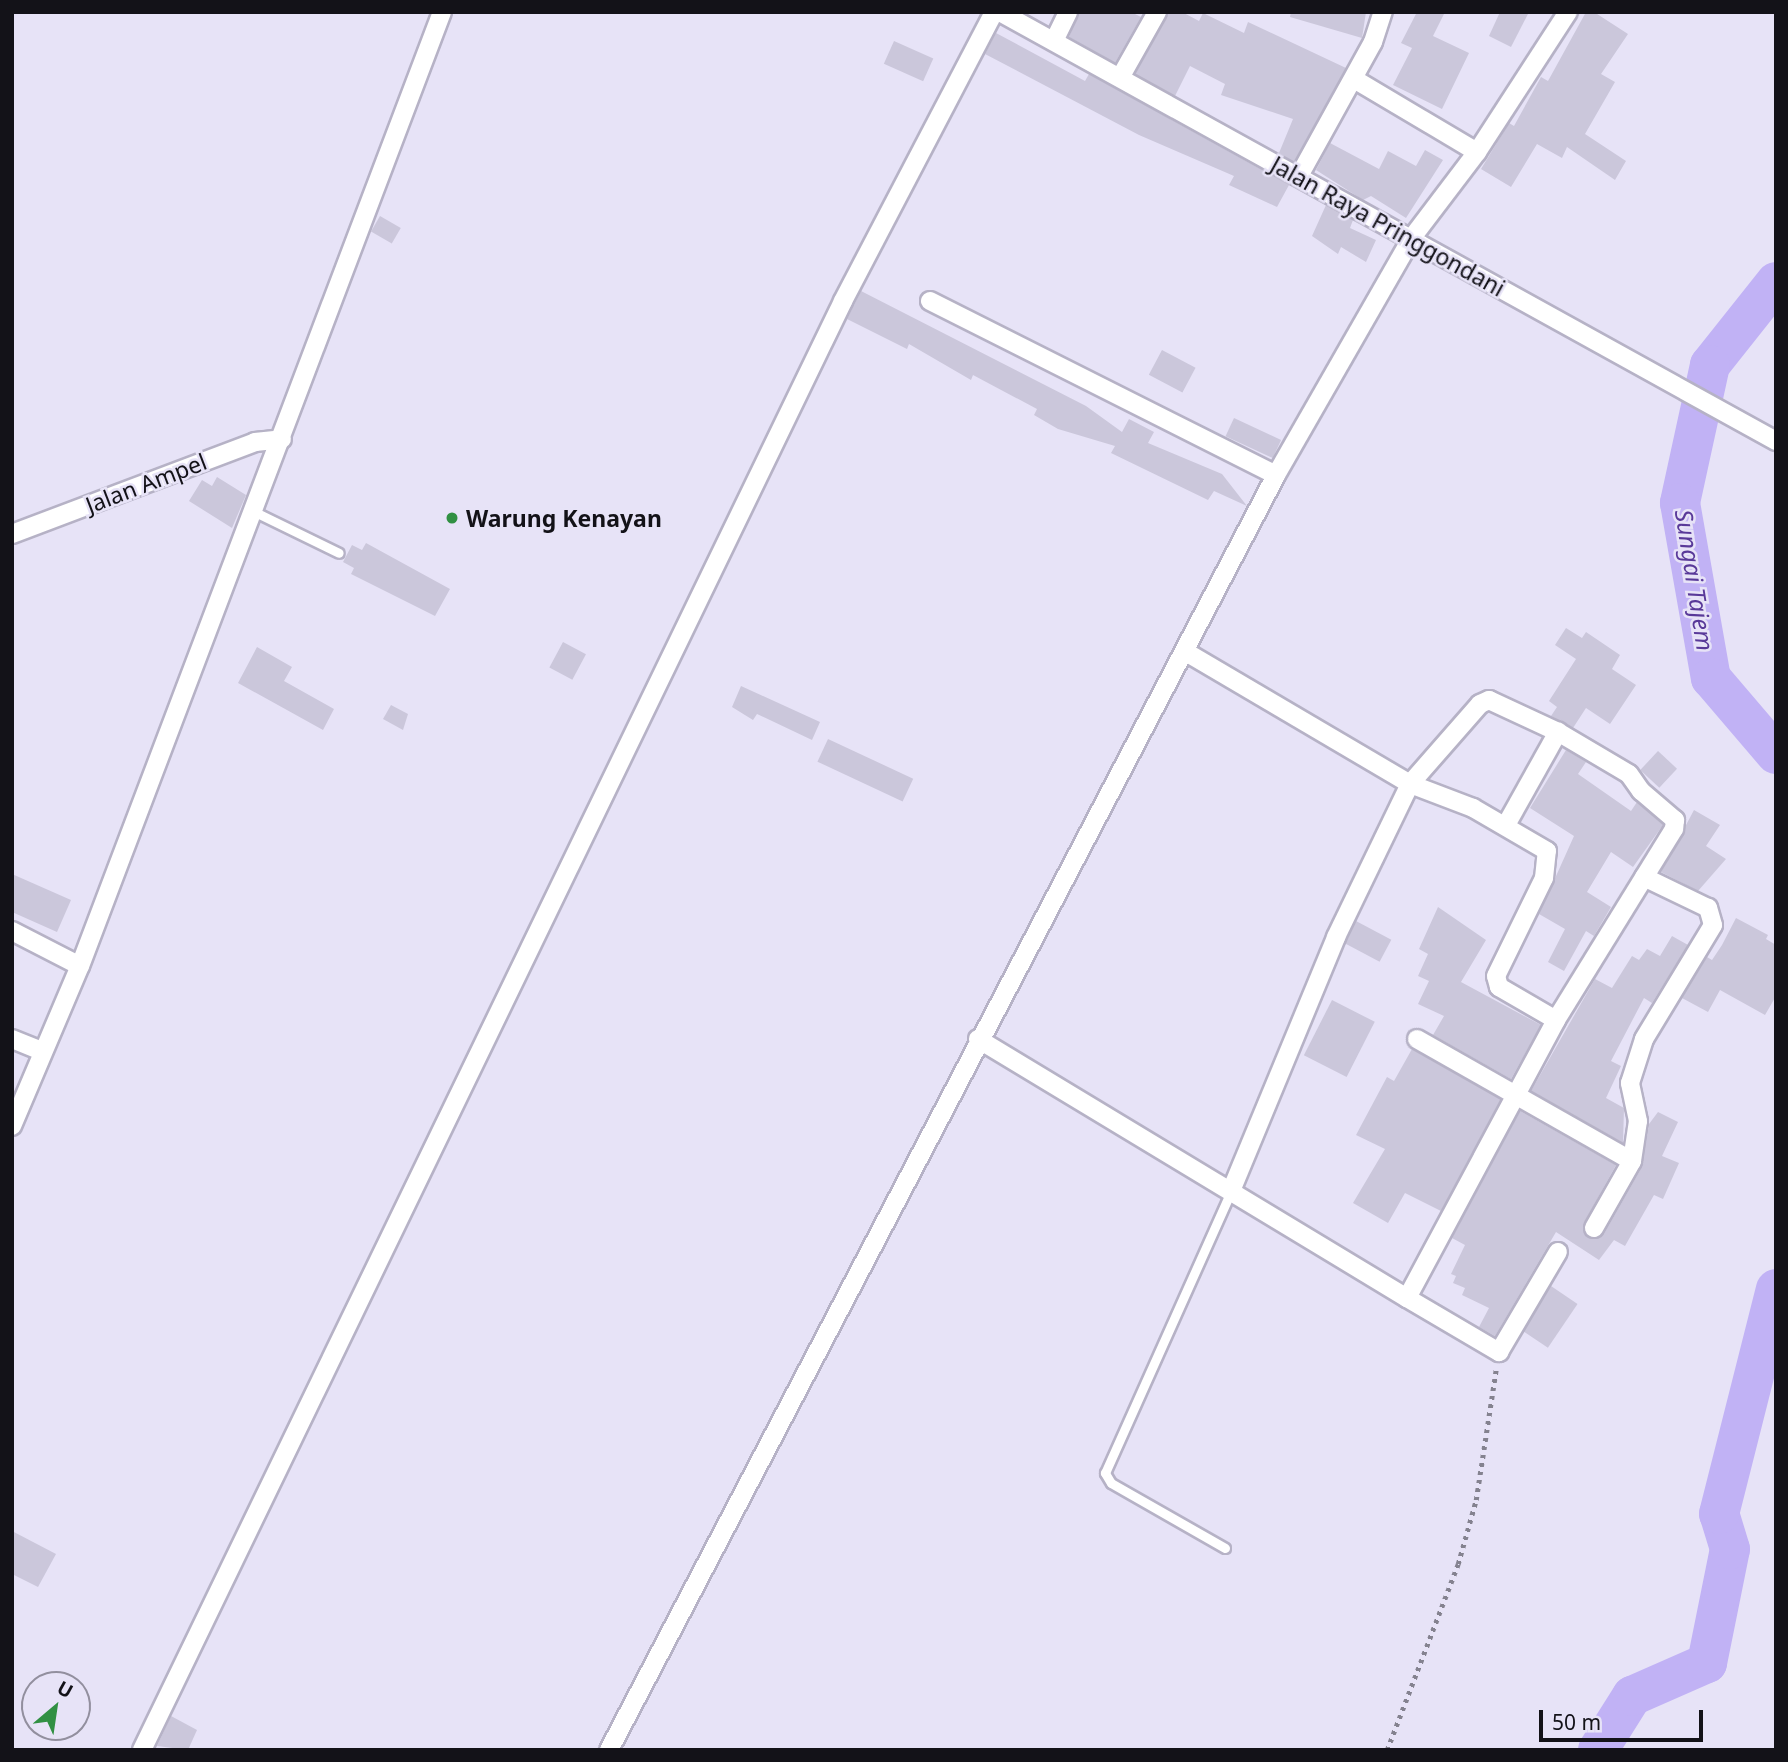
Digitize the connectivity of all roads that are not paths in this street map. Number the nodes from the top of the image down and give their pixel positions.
1 (442, 12) edge
2 (994, 12) edge
3 (1000, 12) edge
4 (1068, 12) edge
5 (1157, 12) edge
6 (1382, 12) edge
7 (1568, 12) edge
8 (1054, 41) junction
9 (1121, 76) junction
10 (1354, 79) junction
11 (1477, 152) junction
12 (1299, 176) junction
13 (1411, 239) junction
14 (930, 301) dead end
15 (282, 439) junction
16 (1776, 441) edge
17 (1276, 475) junction
18 (255, 512) junction
19 (12, 534) edge
20 (339, 553) dead end
21 (1186, 652) junction
22 (1558, 732) junction
23 (1410, 785) junction
24 (1506, 825) junction
25 (1644, 877) junction
26 (12, 931) edge
27 (80, 966) junction
28 (1556, 1020) junction
29 (12, 1039) edge
30 (978, 1039) junction
31 (1417, 1039) dead end
32 (41, 1051) junction
33 (1515, 1093) junction
34 (12, 1126) edge
35 (1632, 1161) junction
36 (1231, 1191) junction
37 (1594, 1228) dead end
38 (1558, 1252) dead end
39 (1407, 1298) junction
40 (1225, 1548) dead end
41 (142, 1750) edge
42 (609, 1750) edge

1 - 15 street
2 - 41 street
3 - 8 street, Jalan Raya Pringgondani
4 - 8 street
5 - 9 street
6 - 10 street
7 - 11 street
8 - 9 street, Jalan Raya Pringgondani
9 - 12 street, Jalan Raya Pringgondani
10 - 11 street
10 - 12 street
11 - 13 street
12 - 13 street, Jalan Raya Pringgondani
13 - 16 street, Jalan Raya Pringgondani
13 - 17 street
14 - 17 street
15 - 18 street
15 - 19 street, Jalan Ampel
17 - 21 street
18 - 20 lane
18 - 27 street
21 - 23 street
21 - 30 street
22 - 23 street
22 - 24 street
22 - 25 street
23 - 24 street
23 - 36 street
24 - 28 street
25 - 28 street
25 - 35 street
26 - 27 street
27 - 32 street
28 - 33 street
29 - 32 street
30 - 36 street
30 - 42 street
31 - 33 street
32 - 34 street
33 - 35 street
33 - 39 street
35 - 37 street
36 - 39 street
36 - 40 lane
38 - 39 street

